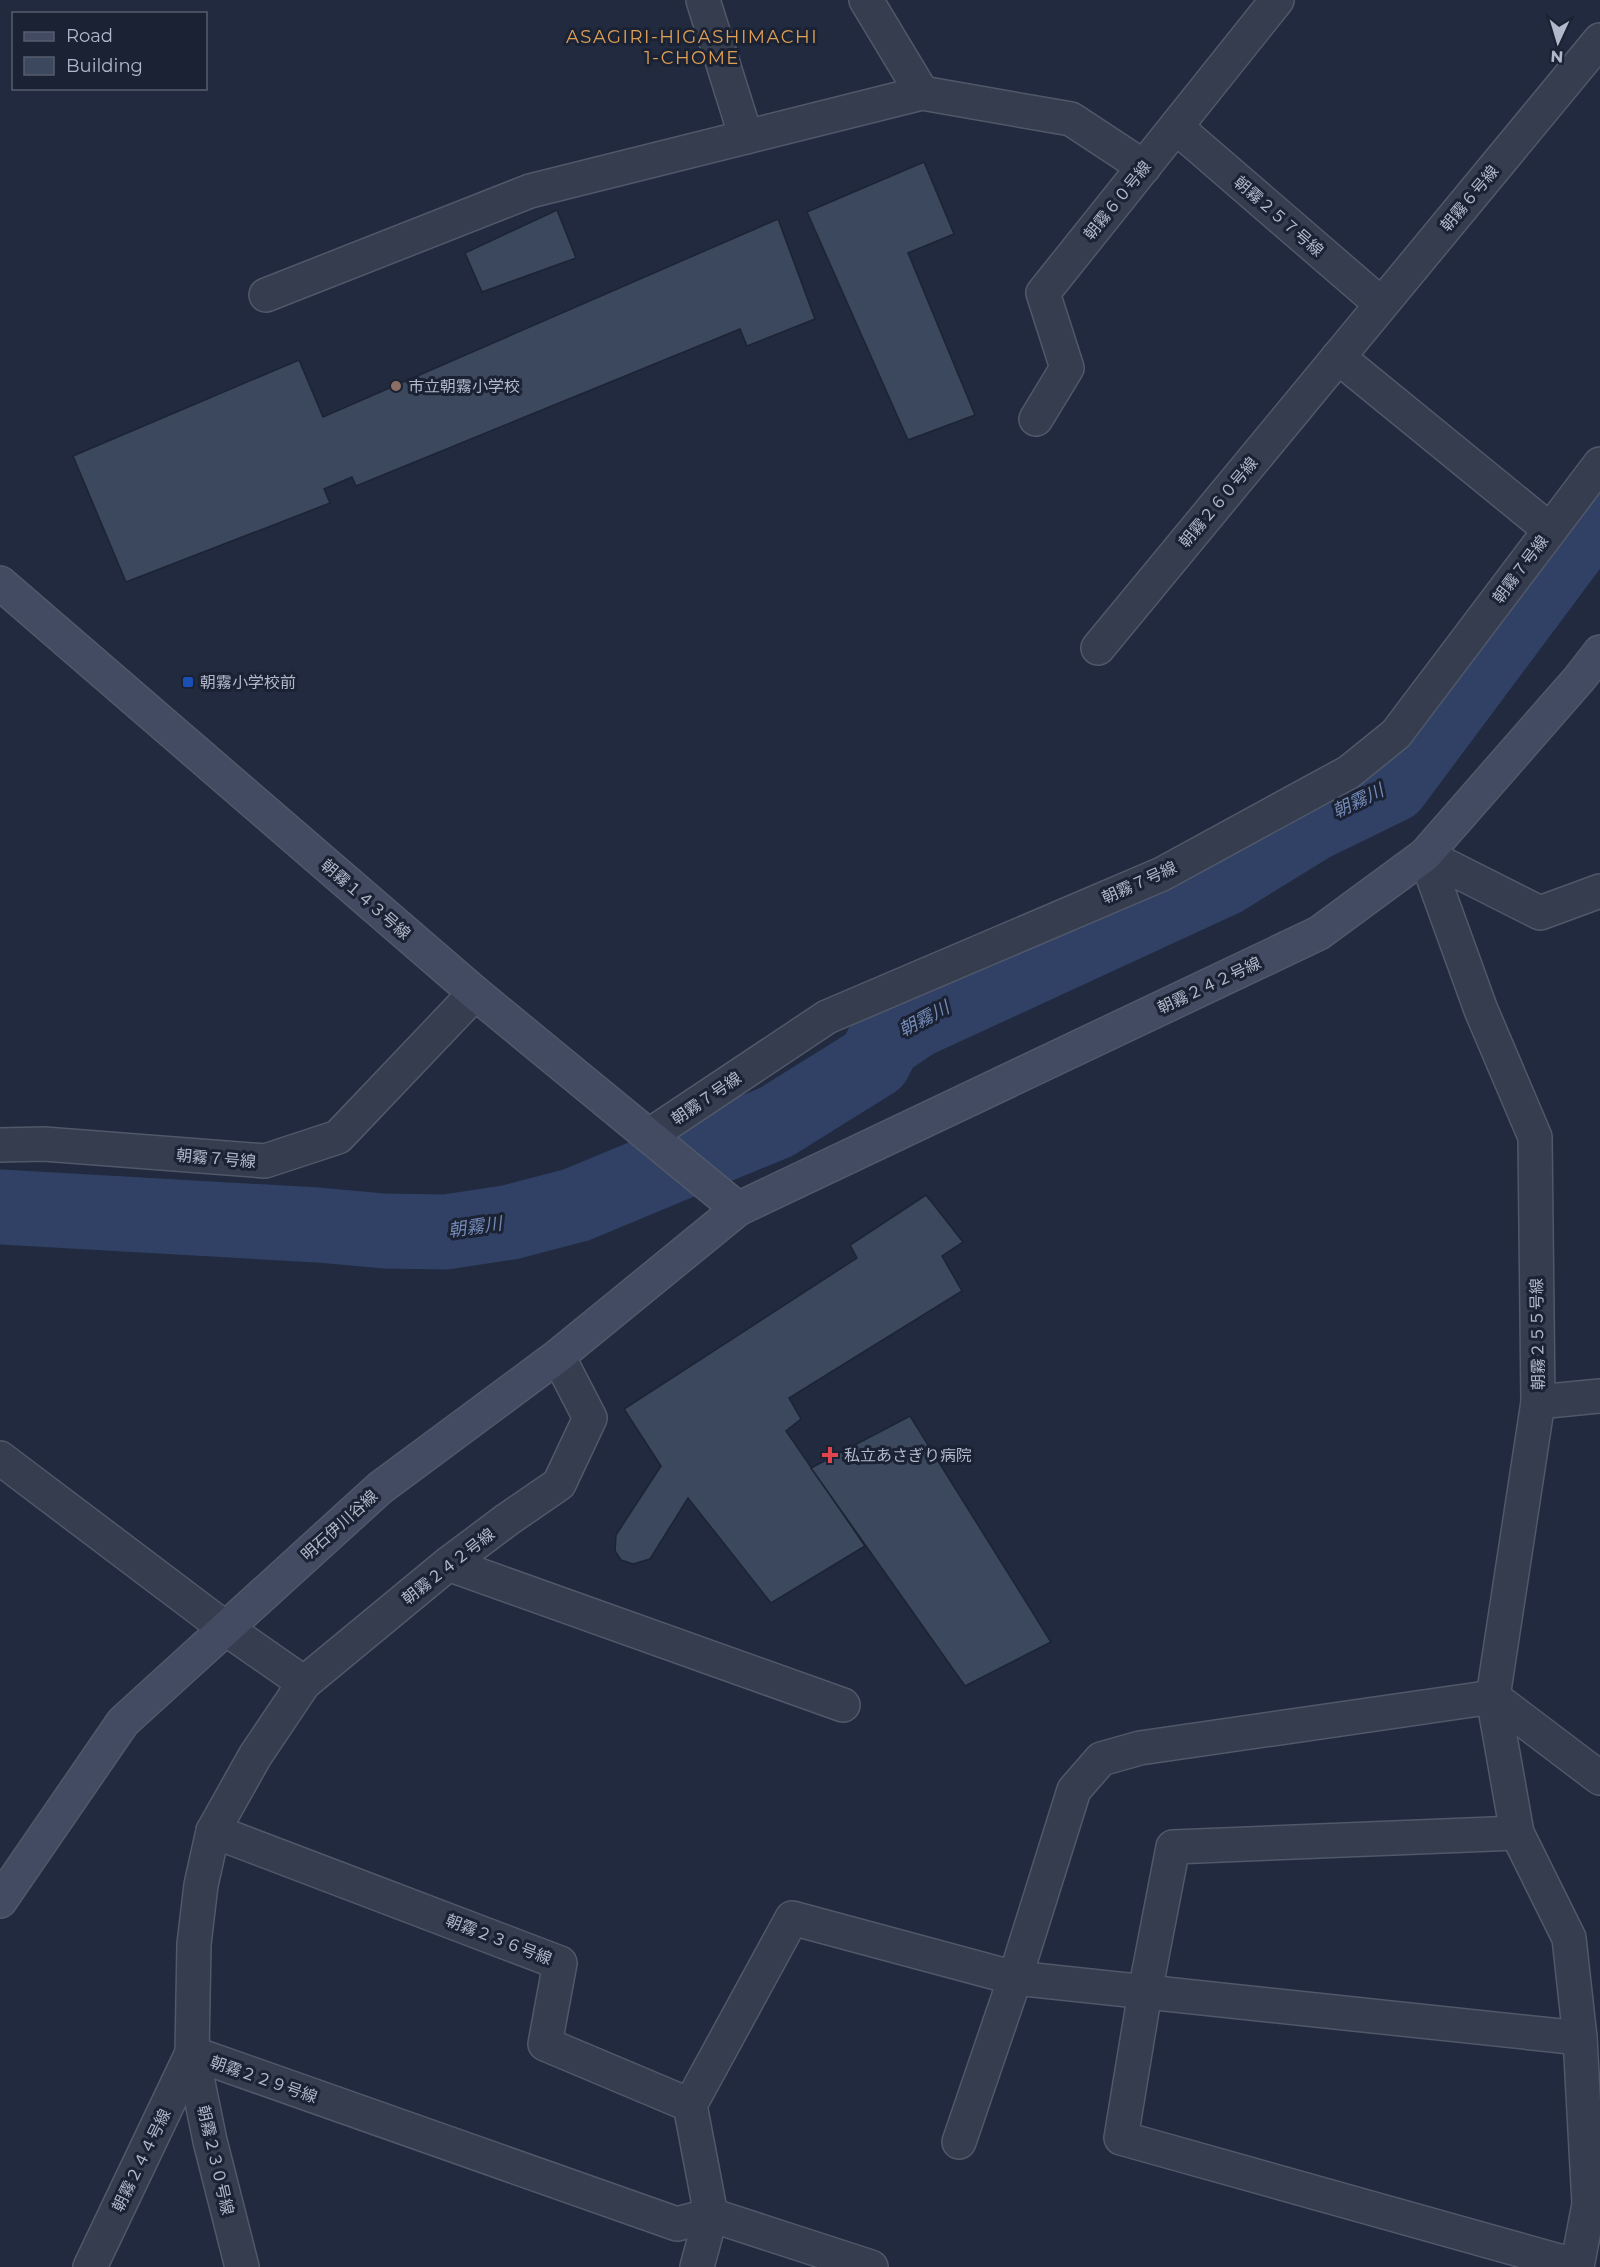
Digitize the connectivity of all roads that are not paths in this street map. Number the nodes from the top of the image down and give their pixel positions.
1 (703, 0) edge
2 (866, 0) edge
3 (1277, 0) edge
4 (1600, 40) edge
5 (922, 93) junction
6 (1176, 127) junction
7 (746, 137) junction
8 (1144, 167) junction
9 (266, 295) dead end
10 (1381, 304) junction
11 (1338, 357) junction
12 (1036, 419) dead end
13 (1600, 464) edge
14 (1550, 530) junction
15 (0, 582) edge
16 (1098, 648) dead end
17 (1600, 652) edge
18 (1425, 855) junction
19 (1600, 891) edge
20 (475, 993) junction
21 (657, 1141) junction
22 (0, 1146) edge
23 (738, 1209) junction
24 (558, 1356) junction
25 (1600, 1396) edge
26 (1538, 1401) junction
27 (0, 1458) edge
28 (448, 1564) junction
29 (225, 1628) junction
30 (304, 1683) junction
31 (1493, 1697) junction
32 (843, 1705) dead end
33 (1600, 1778) edge
34 (213, 1831) junction
35 (1517, 1833) junction
36 (0, 1901) edge
37 (1015, 1978) junction
38 (1145, 1992) junction
39 (1580, 2038) junction
40 (192, 2053) junction
41 (690, 2105) junction
42 (959, 2142) dead end
43 (1595, 2207) edge
44 (711, 2215) junction
45 (1577, 2266) edge
46 (90, 2267) edge
47 (242, 2267) edge
48 (696, 2267) edge
49 (871, 2267) edge

1 - 7 street
2 - 5 street
3 - 6 street, 朝霧６０号線
4 - 10 street, 朝霧６号線
5 - 7 street
5 - 8 street
6 - 8 street, 朝霧６０号線
6 - 10 street, 朝霧２５７号線
7 - 9 street
8 - 12 street, 朝霧６０号線
10 - 11 street, 朝霧６号線
11 - 14 street
11 - 16 street, 朝霧２６０号線
13 - 14 street, 朝霧７号線
14 - 21 street, 朝霧７号線
15 - 20 street, 朝霧１４３号線
17 - 18 street, 朝霧２４２号線
18 - 19 street
18 - 23 street, 朝霧２４２号線
18 - 26 street, 朝霧２５５号線
20 - 21 street, 朝霧１４３号線
20 - 22 street, 朝霧７号線
21 - 23 street, 朝霧１４３号線
23 - 24 street, 明石伊川谷線
24 - 28 street, 朝霧２４２号線
24 - 29 street, 明石伊川谷線
25 - 26 street
26 - 31 street, 朝霧２５５号線
27 - 29 street
28 - 30 street, 朝霧２４２号線
28 - 32 street
29 - 30 street
29 - 36 street, 明石伊川谷線
30 - 34 street, 朝霧２２９号線
31 - 33 street
31 - 35 street, 朝霧２５５号線
31 - 37 street
34 - 40 street, 朝霧２２９号線
34 - 41 street, 朝霧２３６号線
35 - 38 street
35 - 39 street, 朝霧２５５号線
37 - 38 street
37 - 41 street
37 - 42 street
38 - 39 street
38 - 45 street
39 - 43 street, 朝霧２５５号線
40 - 44 street, 朝霧２２９号線
40 - 46 street, 朝霧２４４号線
40 - 47 street, 朝霧２３０号線
41 - 44 street
43 - 45 street, 朝霧２５５号線
44 - 48 street
44 - 49 street

